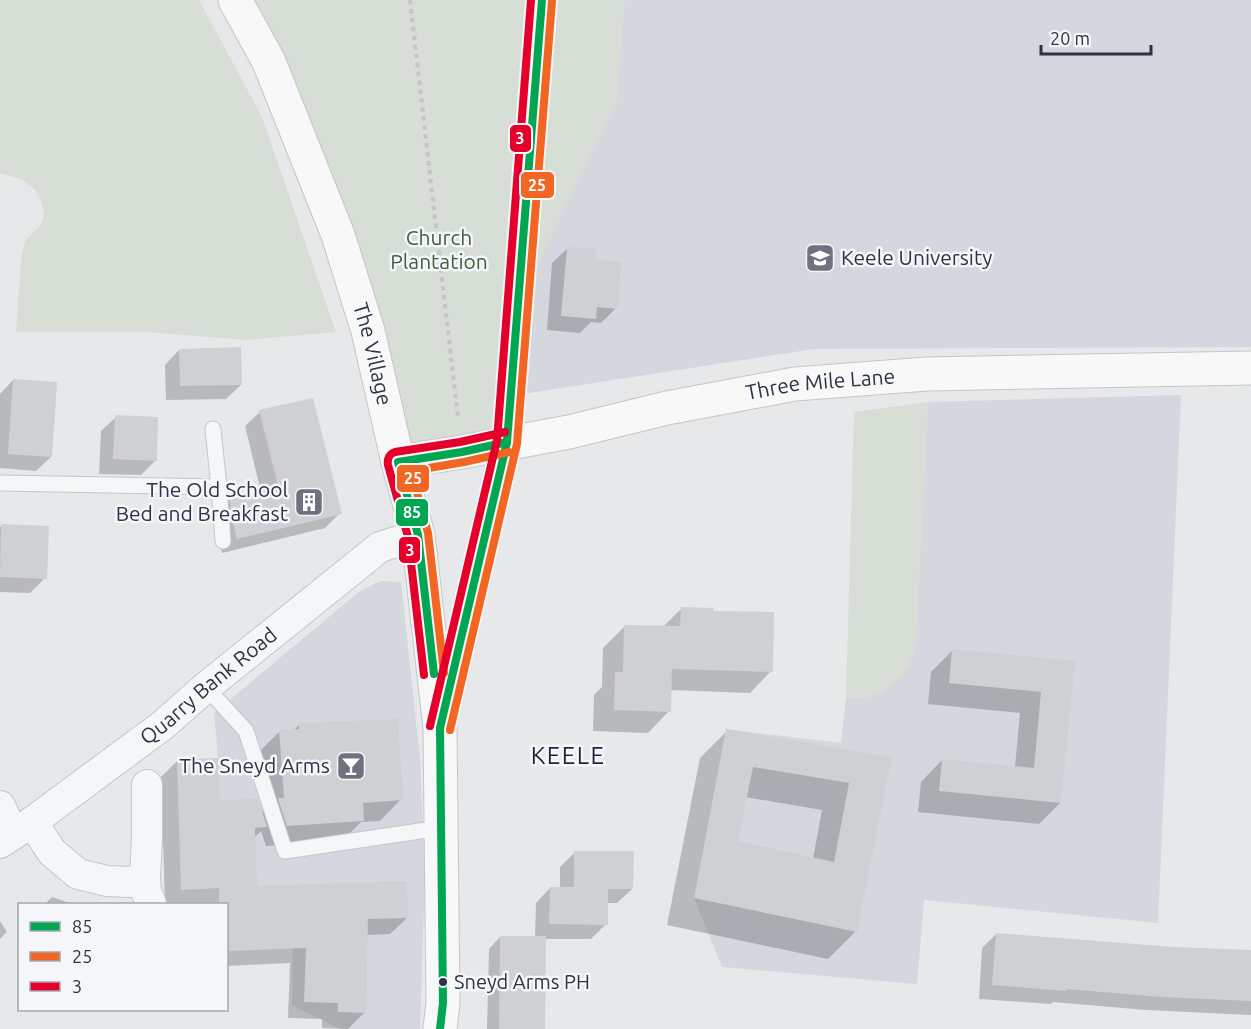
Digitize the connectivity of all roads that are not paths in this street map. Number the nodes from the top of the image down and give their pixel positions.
1 (235, 0) edge
2 (542, 0) edge
3 (1251, 368) edge
4 (213, 429) dead end
5 (507, 442) junction
6 (398, 462) junction
7 (0, 483) edge
8 (219, 487) junction
9 (418, 535) junction
10 (223, 541) dead end
11 (206, 687) junction
12 (440, 728) junction
13 (147, 785) dead end
14 (0, 806) edge
15 (440, 828) junction
16 (15, 833) edge
17 (148, 891) edge
18 (440, 1029) edge

1 - 6 street, The Village
2 - 5 street, The Village
3 - 5 street, Three Mile Lane
4 - 8 lane
5 - 6 street, Three Mile Lane
5 - 12 street, The Village
6 - 9 street, The Village
7 - 8 lane
8 - 10 lane
9 - 11 street, Quarry Bank Road
9 - 12 street, The Village
11 - 15 lane
11 - 16 street, Quarry Bank Road
12 - 15 street, The Village
13 - 17 street
14 - 16 street
15 - 18 street, The Village
16 - 17 street

